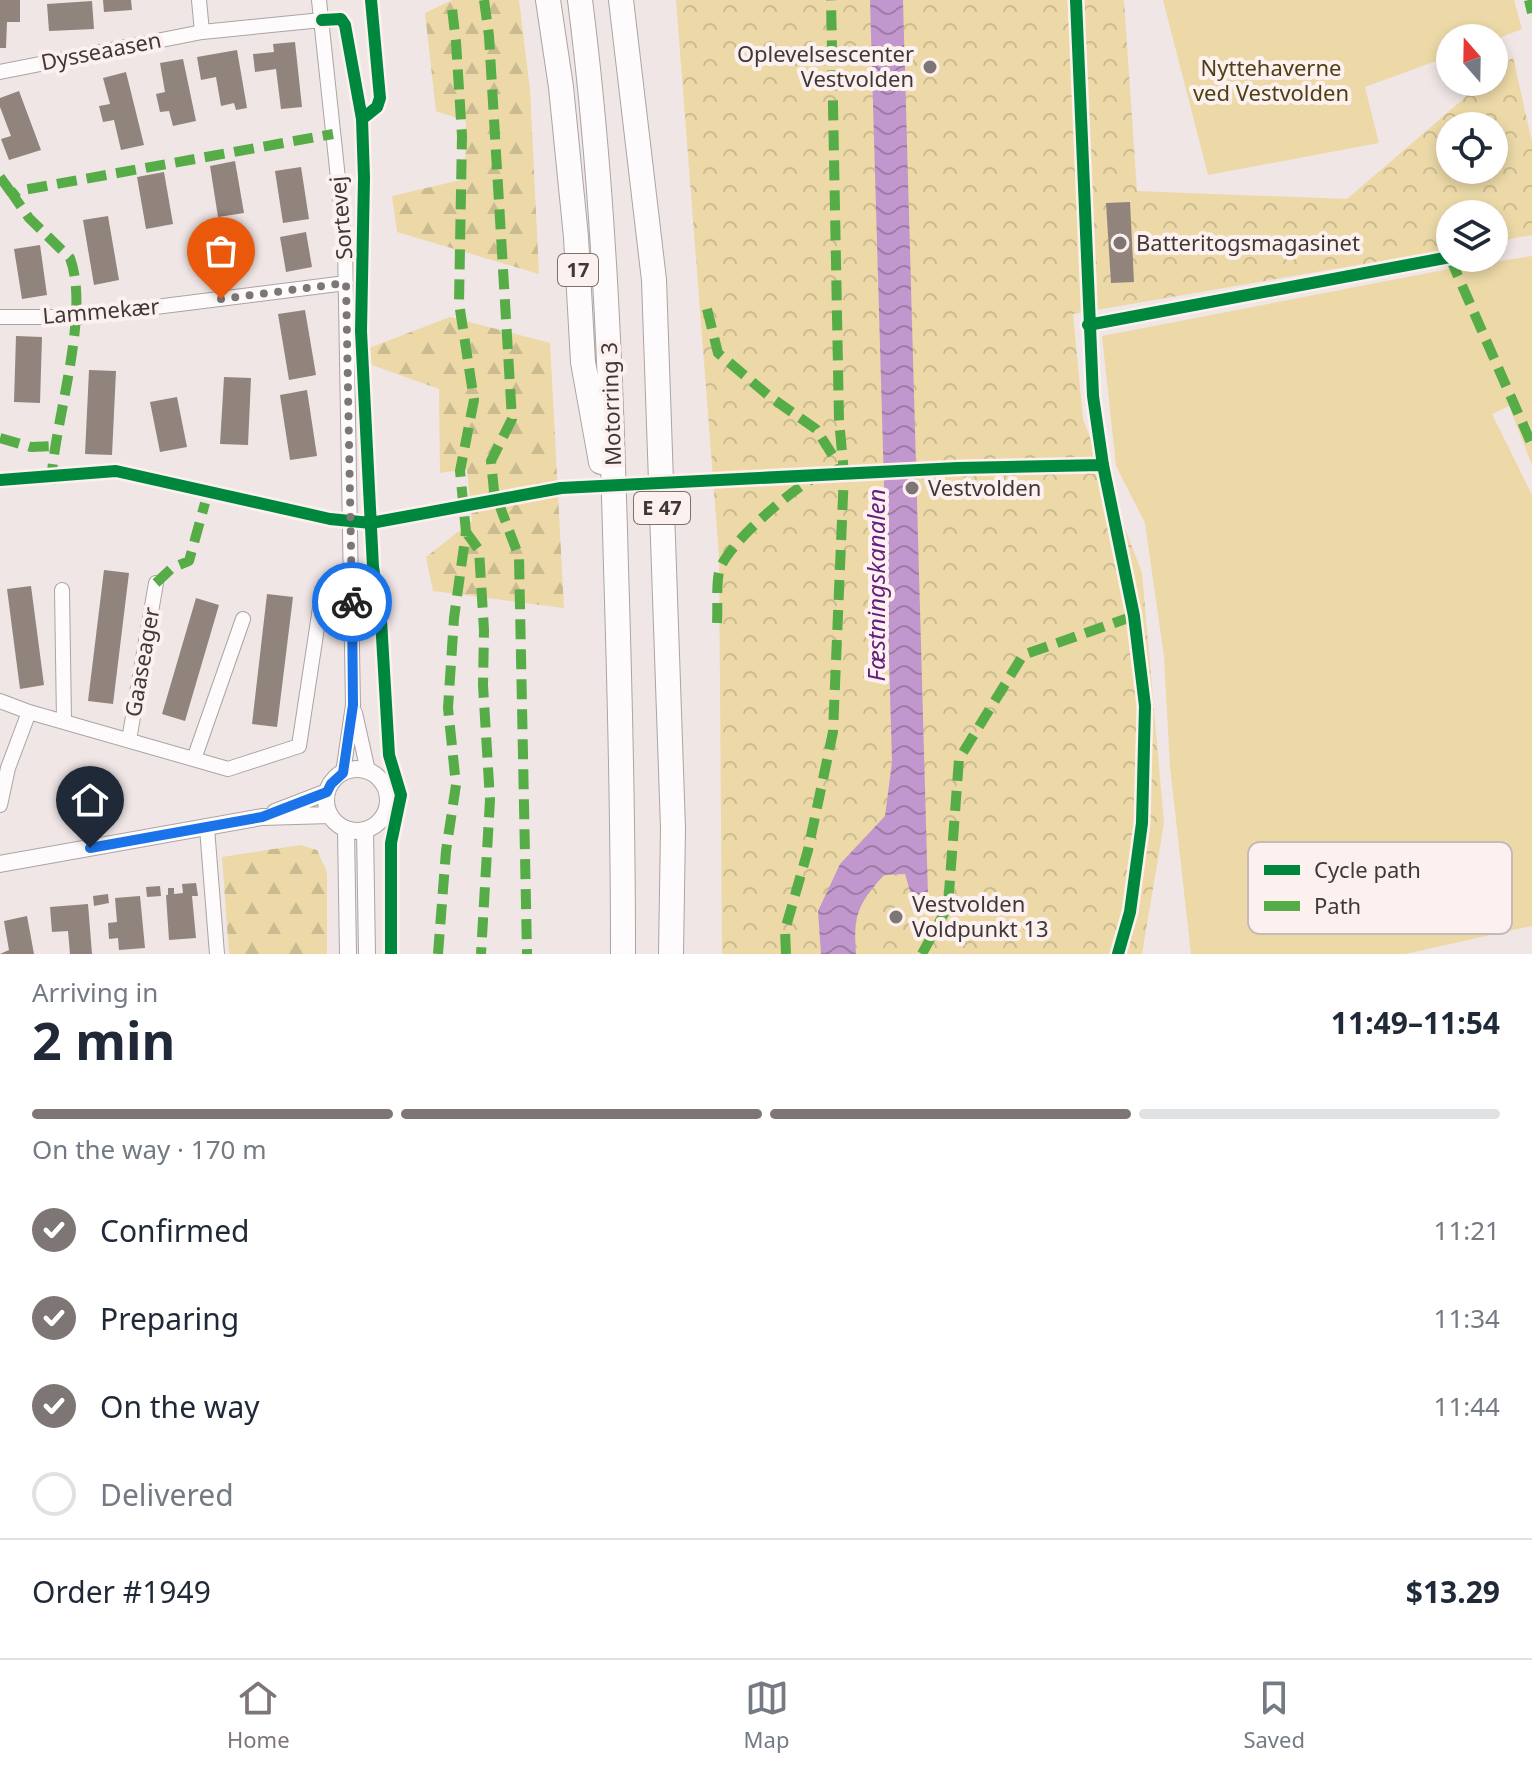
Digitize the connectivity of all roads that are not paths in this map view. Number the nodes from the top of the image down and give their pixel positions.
1 (199, 0) edge
2 (319, 0) edge
3 (548, 0) edge
4 (580, 0) edge
5 (621, 0) edge
6 (631, 0) edge
7 (322, 20) junction
8 (202, 32) junction
9 (629, 63) junction
10 (0, 72) edge
11 (346, 283) junction
12 (0, 317) edge
13 (615, 539) junction
14 (156, 583) dead end
15 (62, 590) dead end
16 (320, 608) dead end
17 (243, 619) dead end
18 (0, 701) edge
19 (353, 705) junction
20 (29, 712) junction
21 (64, 721) junction
22 (129, 740) junction
23 (194, 759) junction
24 (4, 768) edge
25 (368, 771) junction
26 (343, 773) junction
27 (327, 792) junction
28 (0, 805) edge
29 (330, 815) junction
30 (262, 817) junction
31 (207, 828) junction
32 (346, 829) junction
33 (365, 830) junction
34 (1, 860) edge
35 (217, 954) edge
36 (348, 954) edge
37 (367, 954) edge
38 (623, 954) edge
39 (671, 954) edge

1 - 8 street
2 - 7 street, Sortevej
3 - 13 highway, 17
4 - 13 highway, Motorring 3 / E 47
5 - 9 highway
6 - 9 highway, E 47
7 - 8 street, Dysseaasen
7 - 11 street, Sortevej
8 - 10 street, Dysseaasen
9 - 39 highway, E 47
11 - 12 street, Lammekær
11 - 19 street, Sortevej
13 - 38 highway, Motorring 3 / E 47
14 - 22 street, Gaaseager
15 - 21 street
16 - 23 street, Gaaseager
17 - 23 street
18 - 20 street, Gaaseager
19 - 25 street, Sortevej
19 - 26 street, Sortevej
20 - 21 street, Gaaseager
20 - 24 street
21 - 22 street, Gaaseager
22 - 23 street, Gaaseager
24 - 28 street
25 - 26 street
25 - 33 street
26 - 27 street
27 - 29 street
27 - 30 street
29 - 30 street
29 - 32 street
30 - 31 street
31 - 34 street
31 - 35 street
32 - 33 street
32 - 36 street
33 - 37 street

